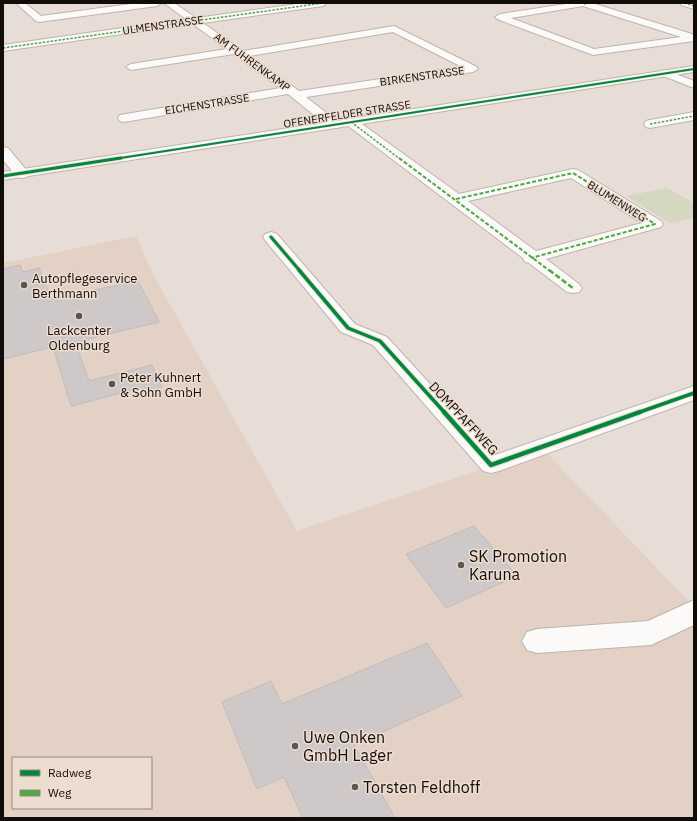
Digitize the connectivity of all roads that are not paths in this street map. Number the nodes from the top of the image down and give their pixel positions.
1 (20, 3) edge
2 (157, 3) edge
3 (168, 3) edge
4 (323, 3) edge
5 (584, 3) edge
6 (684, 3) edge
7 (694, 6) edge
8 (194, 21) junction
9 (694, 38) edge
10 (3, 48) edge
11 (239, 52) junction
12 (131, 67) dead end
13 (694, 69) edge
14 (665, 73) junction
15 (694, 85) edge
16 (294, 93) junction
17 (694, 116) edge
18 (124, 118) dead end
19 (351, 122) junction
20 (650, 124) dead end
21 (334, 125) junction
22 (3, 151) edge
23 (22, 174) junction
24 (3, 176) edge
25 (456, 199) junction
26 (271, 237) dead end
27 (531, 258) junction
28 (573, 288) dead end
29 (694, 393) edge
30 (694, 612) edge
31 (537, 641) dead end

1 - 2 street
3 - 8 street, AM FUHRENKAMP
4 - 8 street, ULMENSTRASSE
5 - 9 street
5 - 9 street
6 - 7 street
8 - 10 street, ULMENSTRASSE
8 - 11 street, AM FUHRENKAMP
11 - 12 street
11 - 16 street, AM FUHRENKAMP
11 - 16 street, BIRKENSTRASSE
13 - 14 street, OFENERFELDER STRASSE
14 - 15 street
14 - 19 street, OFENERFELDER STRASSE
16 - 18 street, EICHENSTRASSE
16 - 21 street, AM FUHRENKAMP
17 - 20 street
19 - 21 street, OFENERFELDER STRASSE
19 - 25 street
21 - 23 street, OFENERFELDER STRASSE
22 - 23 street
23 - 24 street, OFENERFELDER STRASSE
25 - 27 street
25 - 27 street, BLUMENWEG
26 - 29 street, DOMPFAFFWEG
27 - 28 street
30 - 31 street

